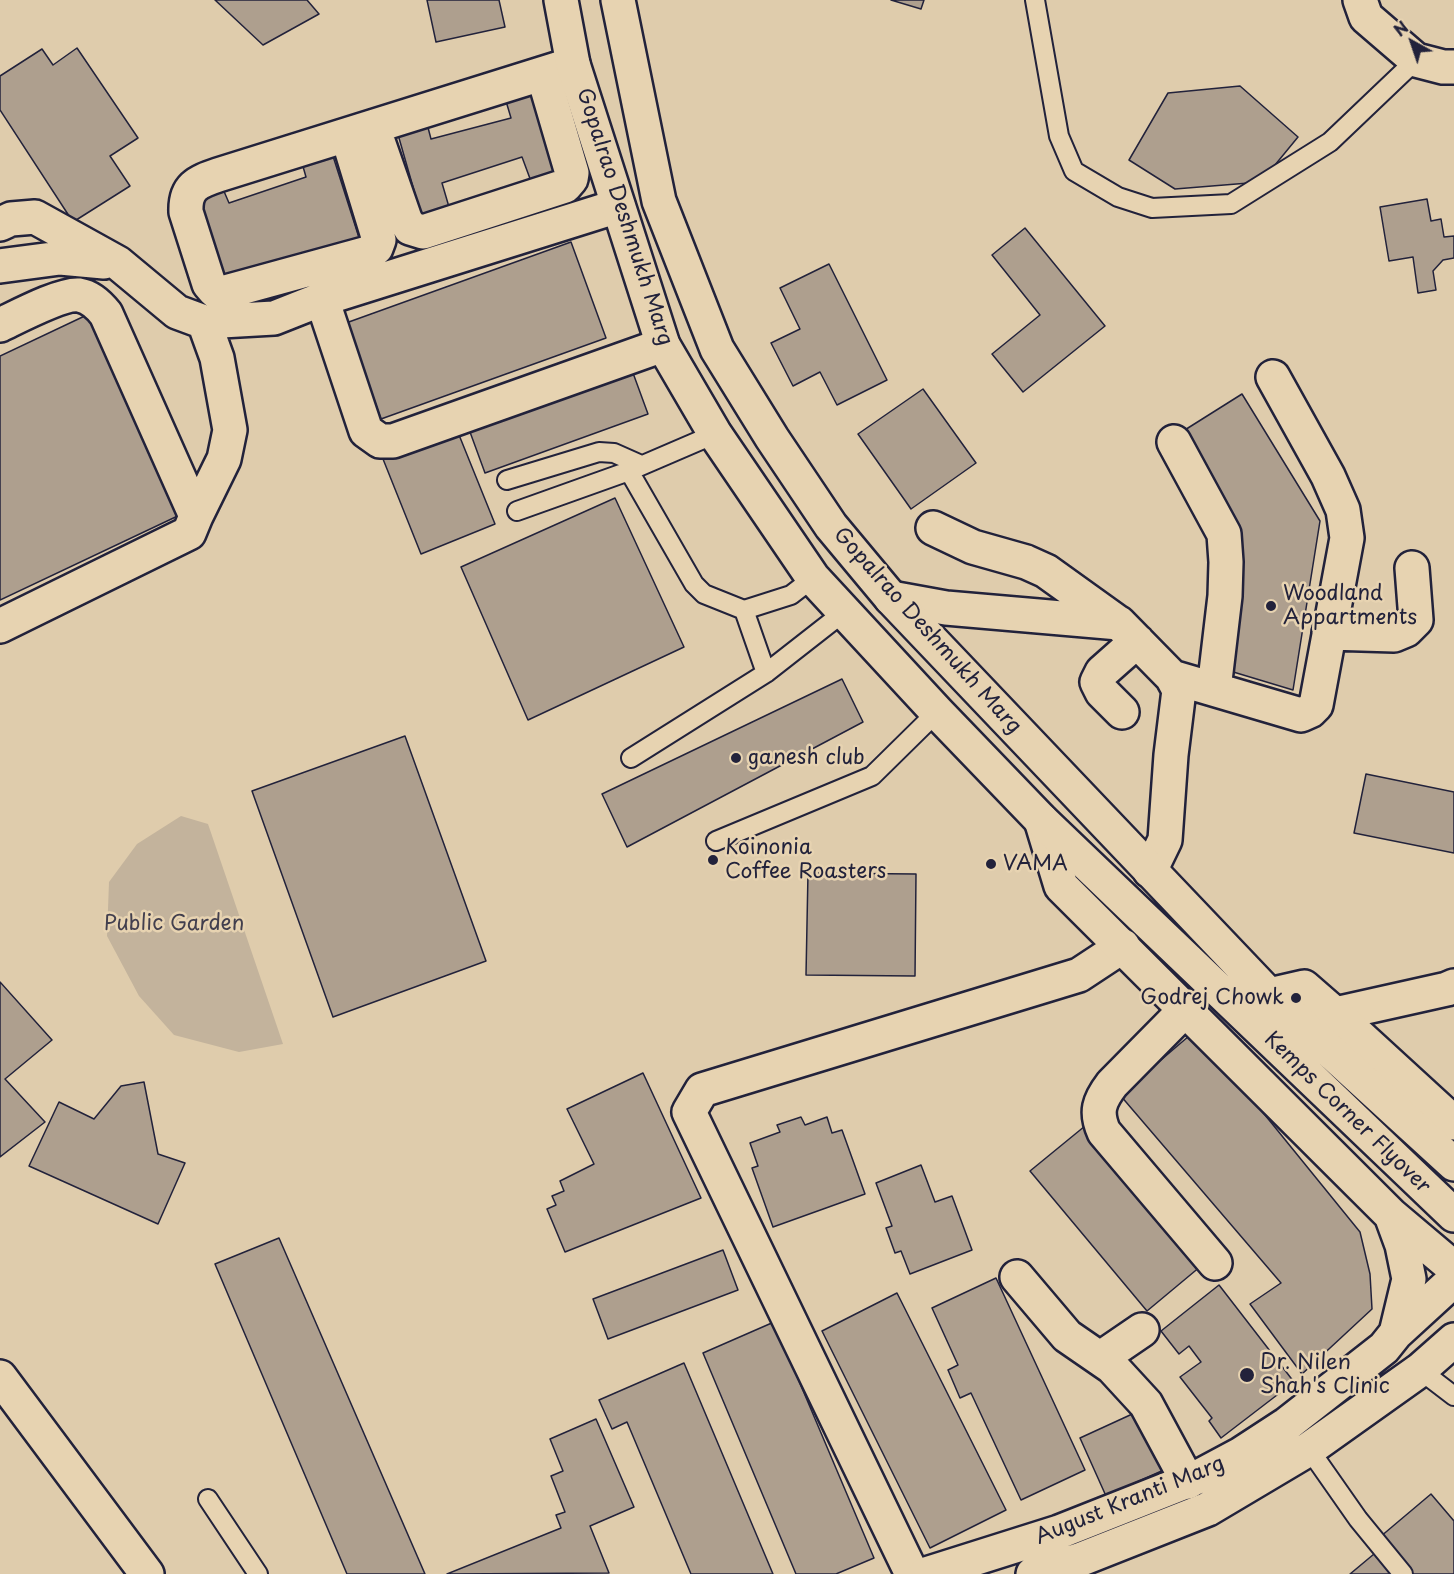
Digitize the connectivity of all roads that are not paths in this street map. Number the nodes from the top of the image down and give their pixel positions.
1 (561, 0) edge
2 (618, 0) edge
3 (1035, 0) edge
4 (1360, 0) edge
5 (1416, 60) junction
6 (1454, 67) edge
7 (558, 69) junction
8 (360, 131) junction
9 (618, 206) junction
10 (0, 224) edge
11 (118, 263) junction
12 (0, 266) edge
13 (322, 299) junction
14 (204, 322) junction
15 (0, 325) edge
16 (663, 345) junction
17 (1273, 377) dead end
18 (715, 434) junction
19 (1174, 442) dead end
20 (635, 468) junction
21 (507, 480) dead end
22 (517, 511) dead end
23 (196, 516) junction
24 (933, 528) dead end
25 (1412, 568) dead end
26 (813, 578) junction
27 (891, 598) junction
28 (744, 610) junction
29 (844, 612) junction
30 (0, 626) edge
31 (1128, 632) junction
32 (1329, 633) junction
33 (766, 673) junction
34 (1172, 677) junction
35 (1214, 689) junction
36 (937, 712) junction
37 (1122, 712) dead end
38 (630, 758) dead end
39 (1041, 820) junction
40 (716, 841) dead end
41 (1150, 871) junction
42 (1123, 946) junction
43 (1215, 985) joint
44 (1454, 986) edge
45 (1269, 995) junction
46 (1185, 1010) junction
47 (1335, 1014) junction
48 (1454, 1123) edge
49 (1454, 1164) edge
50 (1391, 1215) junction
51 (1454, 1215) edge
52 (1215, 1263) dead end
53 (1454, 1268) edge
54 (1017, 1277) dead end
55 (1454, 1280) edge
56 (1142, 1329) dead end
57 (1396, 1333) junction
58 (1454, 1340) edge
59 (1101, 1358) junction
60 (1420, 1370) junction
61 (0, 1377) edge
62 (1454, 1396) edge
63 (1309, 1449) junction
64 (1188, 1482) junction
65 (208, 1499) dead end
66 (1082, 1567) edge
67 (147, 1574) edge
68 (258, 1574) edge
69 (912, 1574) edge
70 (926, 1574) edge
71 (1033, 1574) edge
72 (1403, 1574) edge

1 - 7 street, Gopalrao Deshmukh Marg
2 - 27 street, Gopalrao Deshmukh Marg
3 - 5 lane
4 - 5 street
5 - 6 street
7 - 8 street
7 - 8 street
7 - 9 street, Gopalrao Deshmukh Marg
8 - 8 street
9 - 13 street
9 - 16 street, Gopalrao Deshmukh Marg
10 - 11 street
11 - 12 street
11 - 14 street
13 - 14 street
13 - 16 street
14 - 23 street
15 - 23 street
16 - 18 street, Gopalrao Deshmukh Marg
17 - 32 street
18 - 20 lane
18 - 26 street, Gopalrao Deshmukh Marg
19 - 35 street
20 - 21 lane
20 - 22 lane
20 - 28 lane
23 - 30 street
24 - 31 street
25 - 32 street
26 - 28 lane
26 - 29 street, Gopalrao Deshmukh Marg
27 - 31 street
27 - 41 street, Gopalrao Deshmukh Marg
28 - 33 lane
29 - 33 lane
29 - 36 street, Gopalrao Deshmukh Marg
31 - 34 street
31 - 37 street
32 - 35 street
33 - 38 lane
34 - 35 street
34 - 41 street
36 - 39 street, Gopalrao Deshmukh Marg
36 - 40 lane
39 - 42 street
39 - 43 street, Gopalrao Deshmukh Marg
41 - 45 street, Gopalrao Deshmukh Marg
42 - 46 street
42 - 69 street
43 - 51 street, Kemps Corner Flyover
44 - 47 street
45 - 47 street
45 - 49 street, Kemps Corner Flyover
46 - 50 street
46 - 52 street
47 - 48 street
50 - 53 street
50 - 57 street
54 - 59 street
55 - 57 street, August Kranti Marg
56 - 59 street
57 - 64 street, August Kranti Marg
58 - 60 street
59 - 64 street
60 - 62 lane
60 - 63 street
61 - 67 street
63 - 66 street
63 - 72 lane
64 - 70 street, August Kranti Marg
65 - 68 lane
66 - 71 street

